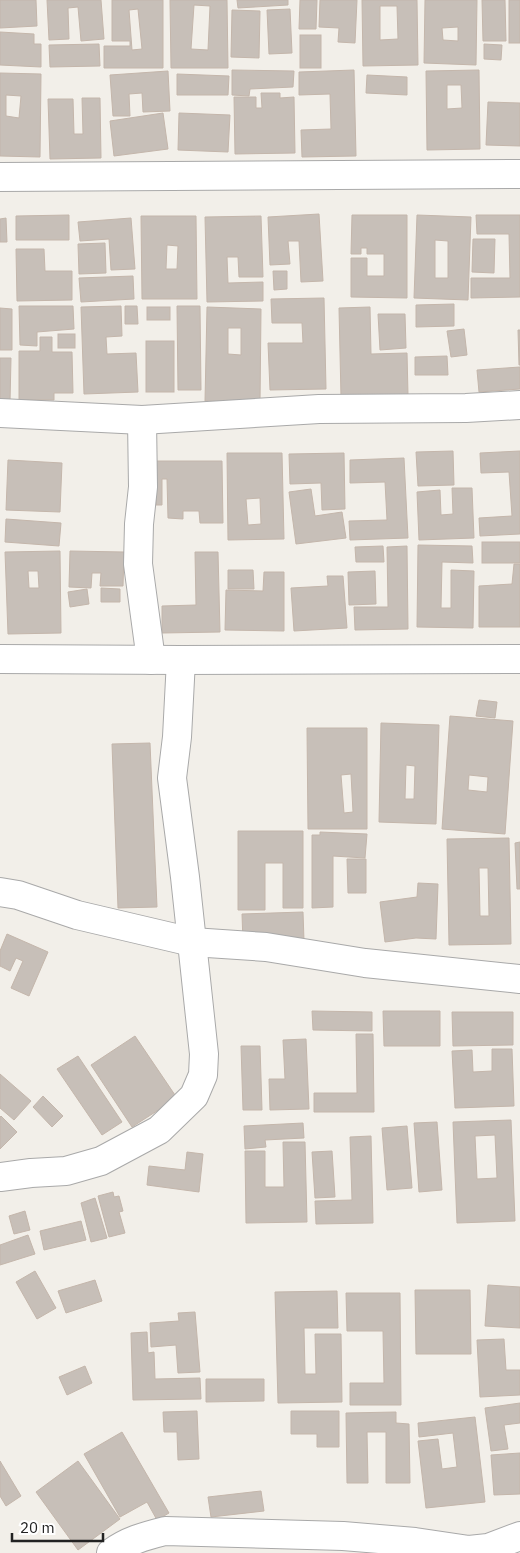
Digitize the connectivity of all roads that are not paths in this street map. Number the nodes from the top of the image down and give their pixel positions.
1 (520, 174) edge
2 (0, 176) edge
3 (520, 405) edge
4 (0, 413) edge
5 (142, 420) junction
6 (0, 658) edge
7 (520, 659) edge
8 (151, 660) junction
9 (181, 660) junction
10 (0, 892) edge
11 (192, 942) junction
12 (520, 979) edge
13 (0, 1177) edge
14 (520, 1536) edge
15 (110, 1553) edge

1 - 2 street
3 - 5 street
4 - 5 street
5 - 8 street
6 - 8 street
7 - 9 street
8 - 9 street
9 - 11 street
10 - 11 street
11 - 12 street
11 - 13 street
14 - 15 street

